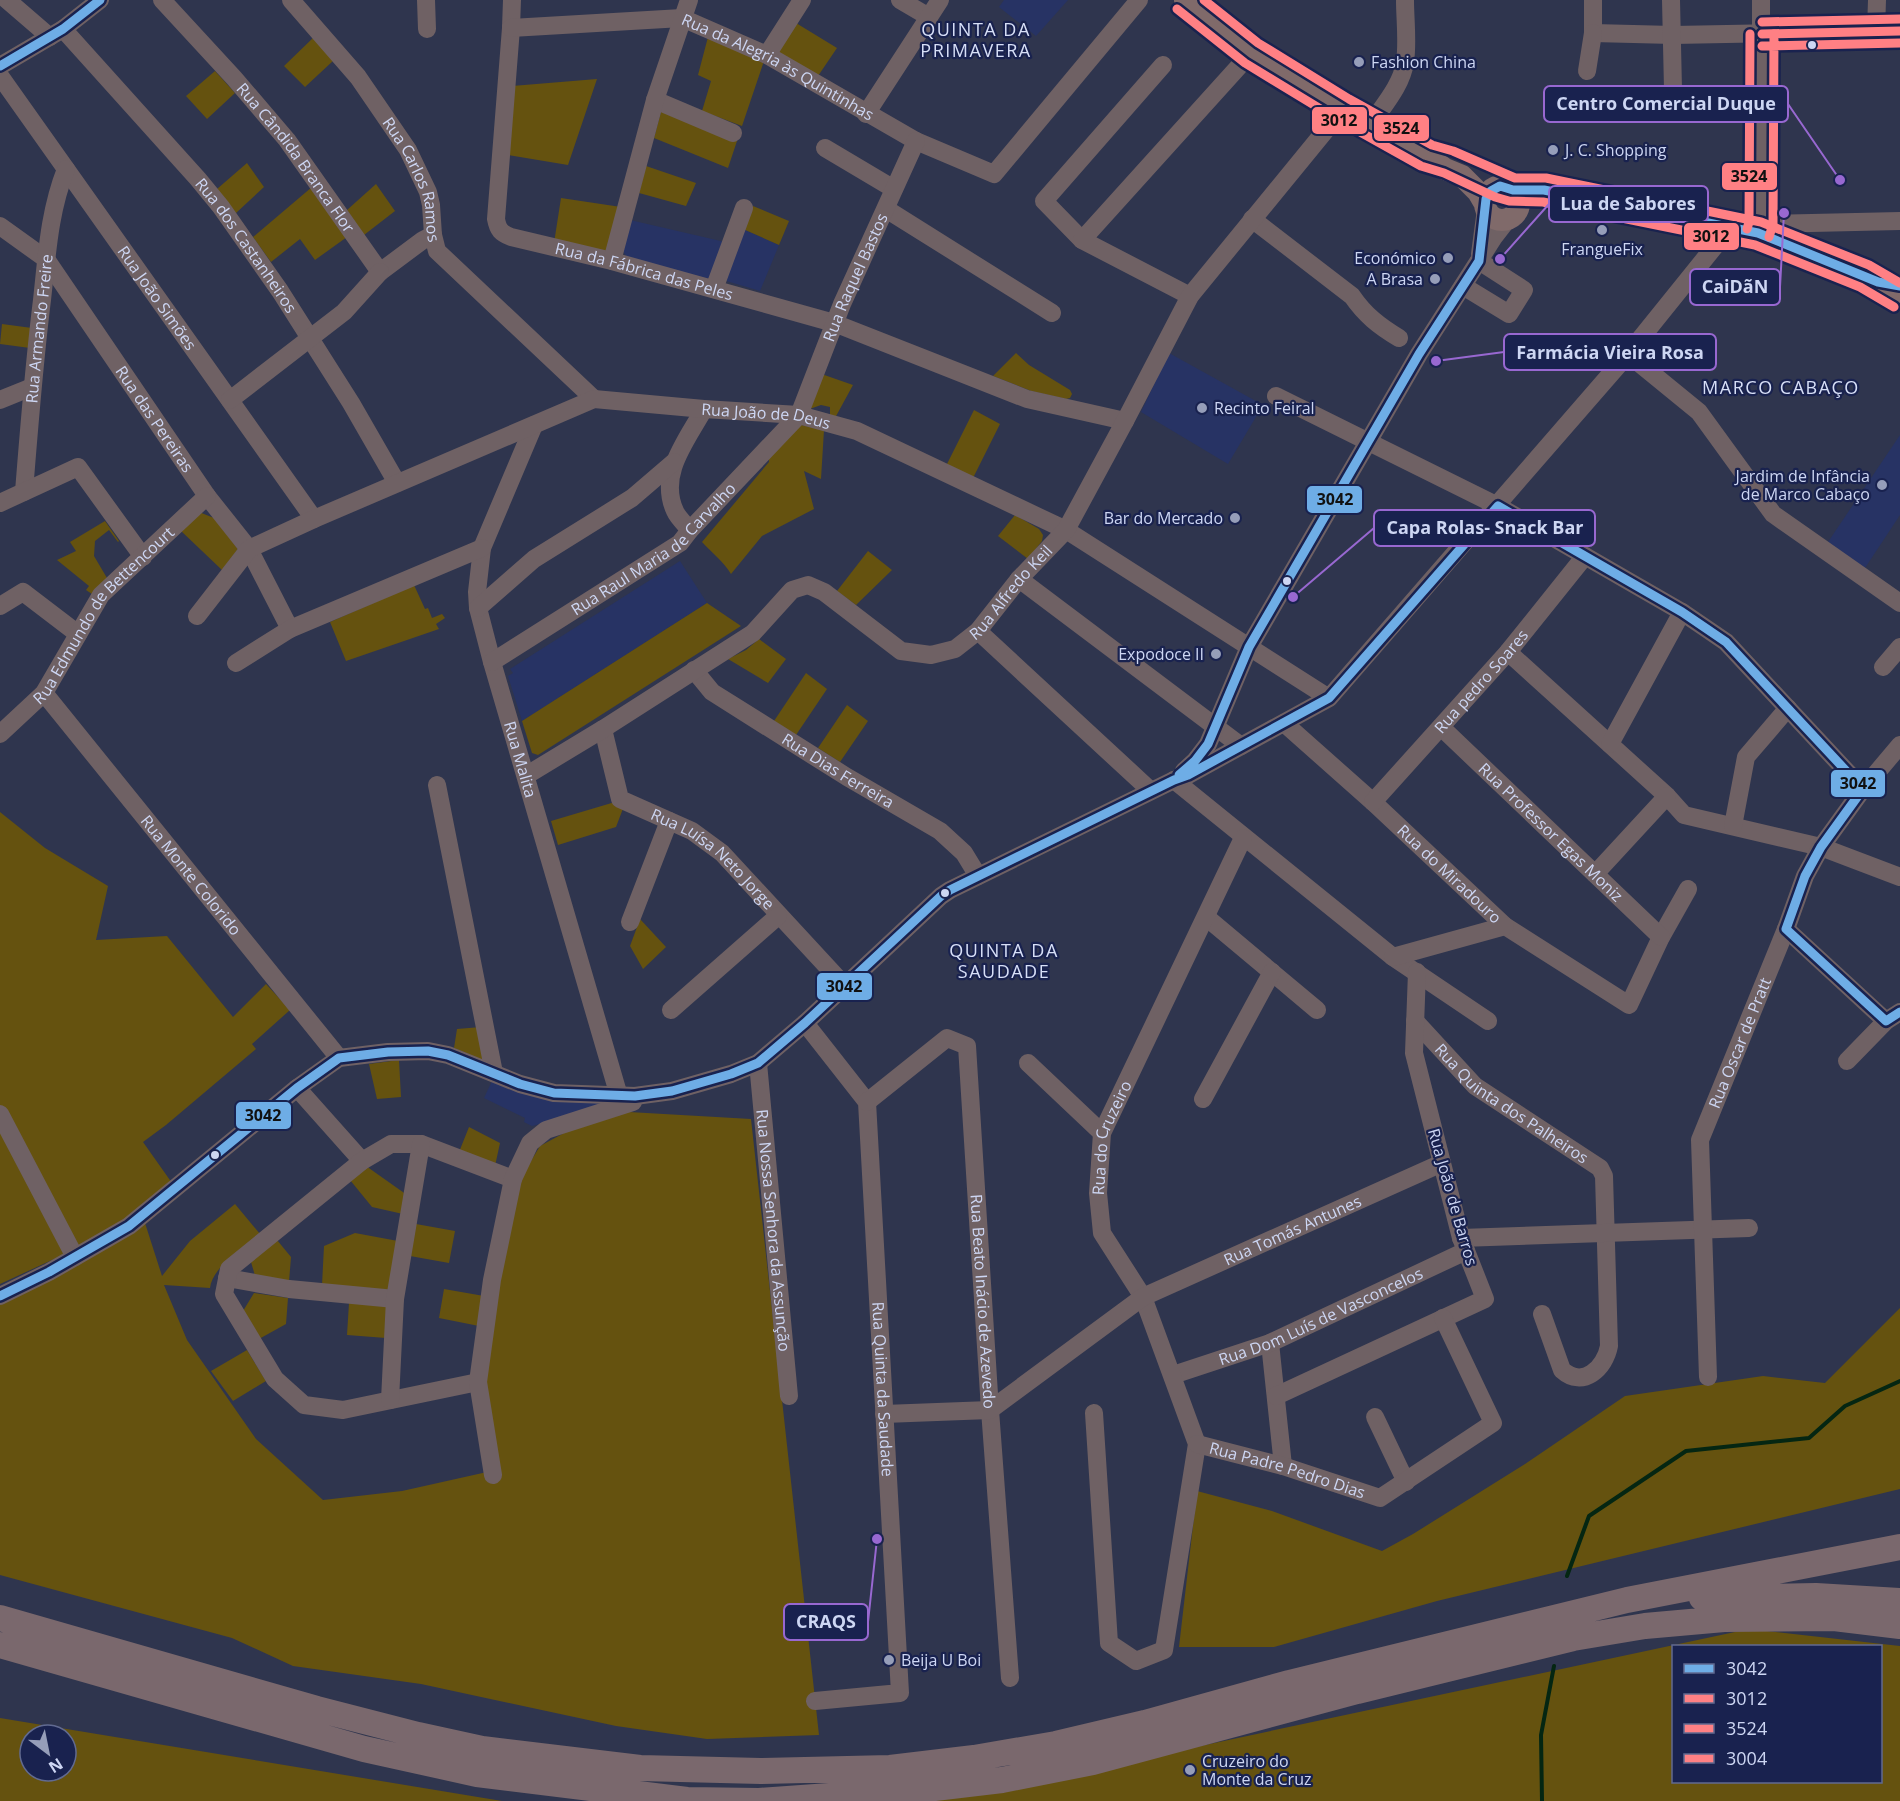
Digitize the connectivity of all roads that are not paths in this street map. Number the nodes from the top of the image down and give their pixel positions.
1 (7, 0) edge
2 (100, 0) edge
3 (162, 0) edge
4 (291, 0) edge
5 (426, 0) edge
6 (512, 0) edge
7 (689, 0) edge
8 (802, 0) edge
9 (900, 0) edge
10 (940, 0) edge
11 (1139, 0) edge
12 (1185, 0) edge
13 (1405, 0) edge
14 (1593, 0) edge
15 (1671, 0) edge
16 (1761, 0) edge
17 (1877, 0) edge
18 (0, 4) edge
19 (929, 17) junction
20 (682, 18) junction
21 (512, 28) junction
22 (427, 29) dead end
23 (1876, 31) junction
24 (1900, 31) edge
25 (56, 33) junction
26 (1593, 33) junction
27 (1762, 34) junction
28 (1673, 35) junction
29 (1251, 53) junction
30 (767, 55) junction
31 (1163, 65) dead end
32 (0, 66) edge
33 (1587, 71) dead end
34 (0, 76) edge
35 (1673, 90) dead end
36 (655, 100) junction
37 (1343, 109) junction
38 (866, 114) junction
39 (1371, 124) junction
40 (733, 133) dead end
41 (916, 141) junction
42 (825, 148) dead end
43 (1427, 156) junction
44 (66, 169) junction
45 (894, 189) junction
46 (1509, 202) junction
47 (1486, 207) junction
48 (744, 208) dead end
49 (886, 208) junction
50 (1252, 219) junction
51 (1900, 221) edge
52 (0, 226) edge
53 (1724, 226) junction
54 (1760, 229) junction
55 (433, 235) junction
56 (1082, 240) junction
57 (46, 259) junction
58 (612, 261) junction
59 (1479, 261) junction
60 (380, 272) junction
61 (1878, 282) junction
62 (1463, 286) junction
63 (1900, 286) edge
64 (714, 289) junction
65 (1190, 296) junction
66 (1900, 297) edge
67 (1052, 313) dead end
68 (834, 323) junction
69 (1399, 338) dead end
70 (310, 339) junction
71 (1628, 354) junction
72 (32, 387) junction
73 (1276, 396) dead end
74 (594, 399) junction
75 (0, 400) edge
76 (230, 400) junction
77 (704, 410) junction
78 (799, 415) junction
79 (1125, 421) junction
80 (534, 425) junction
81 (1368, 443) junction
82 (674, 462) junction
83 (397, 483) junction
84 (24, 492) junction
85 (207, 496) junction
86 (0, 503) edge
87 (1498, 506) junction
88 (314, 519) junction
89 (690, 530) junction
90 (1066, 530) junction
91 (482, 548) junction
92 (249, 549) junction
93 (1584, 556) junction
94 (143, 557) junction
95 (1019, 579) junction
96 (1900, 603) edge
97 (0, 606) edge
98 (478, 608) junction
99 (1682, 612) junction
100 (197, 616) dead end
101 (290, 629) junction
102 (978, 631) junction
103 (78, 634) junction
104 (1249, 647) junction
105 (1900, 647) edge
106 (1508, 652) junction
107 (492, 662) junction
108 (236, 663) dead end
109 (1883, 667) dead end
110 (694, 670) junction
111 (44, 693) junction
112 (1329, 698) junction
113 (1788, 708) junction
114 (1284, 723) junction
115 (1216, 727) junction
116 (1441, 727) junction
117 (603, 729) junction
118 (0, 734) edge
119 (1610, 744) junction
120 (1900, 745) edge
121 (1240, 746) junction
122 (526, 775) junction
123 (1174, 780) junction
124 (437, 785) dead end
125 (1863, 789) junction
126 (1151, 791) junction
127 (1667, 796) junction
128 (1374, 802) junction
129 (669, 821) junction
130 (1732, 826) junction
131 (1243, 838) junction
132 (1821, 847) junction
133 (1595, 874) junction
134 (978, 876) junction
135 (1900, 877) edge
136 (1688, 889) dead end
137 (778, 916) junction
138 (1206, 917) junction
139 (630, 922) dead end
140 (1505, 926) junction
141 (1786, 929) junction
142 (1660, 937) junction
143 (1393, 957) junction
144 (1272, 972) junction
145 (1417, 972) junction
146 (845, 986) junction
147 (671, 1010) dead end
148 (1317, 1010) dead end
149 (1893, 1017) edge
150 (1415, 1021) junction
151 (1488, 1021) dead end
152 (805, 1023) junction
153 (339, 1058) junction
154 (1846, 1061) dead end
155 (758, 1063) junction
156 (1028, 1063) dead end
157 (494, 1073) junction
158 (297, 1088) junction
159 (654, 1095) junction
160 (619, 1096) junction
161 (1203, 1099) dead end
162 (867, 1102) junction
163 (0, 1114) edge
164 (1102, 1132) junction
165 (421, 1144) junction
166 (362, 1161) junction
167 (1442, 1163) junction
168 (513, 1179) junction
169 (1749, 1228) dead end
170 (1704, 1231) junction
171 (1607, 1233) junction
172 (1464, 1245) junction
173 (75, 1257) junction
174 (227, 1278) junction
175 (0, 1296) edge
176 (1143, 1297) junction
177 (395, 1299) junction
178 (1542, 1314) dead end
179 (1443, 1318) junction
180 (1270, 1343) junction
181 (1173, 1375) junction
182 (1708, 1377) dead end
183 (478, 1382) junction
184 (789, 1396) dead end
185 (1276, 1396) junction
186 (390, 1400) junction
187 (990, 1410) junction
188 (1094, 1413) dead end
189 (884, 1414) junction
190 (1375, 1417) dead end
191 (1197, 1444) junction
192 (1283, 1466) junction
193 (493, 1475) dead end
194 (1406, 1482) junction
195 (1900, 1547) edge
196 (1627, 1600) junction
197 (1900, 1601) edge
198 (0, 1618) edge
199 (1900, 1626) edge
200 (0, 1645) edge
201 (1010, 1678) dead end
202 (814, 1701) dead end

1 - 18 street
1 - 25 street, Rua dos Castanheiros
2 - 25 street
3 - 60 street, Rua Cândida Branca Flor
4 - 55 street, Rua Carlos Ramos
5 - 22 street
6 - 21 street
7 - 20 street
8 - 30 street
9 - 19 street
10 - 19 street
11 - 41 street, Rua da Alegria às Quintinhas
12 - 29 main road
13 - 39 street
14 - 26 street
15 - 28 street
16 - 27 street
17 - 23 street
19 - 38 street
20 - 21 street, Rua da Alegria às Quintinhas
20 - 30 street, Rua da Alegria às Quintinhas
20 - 36 street
21 - 58 street, Rua da Fábrica das Peles
23 - 24 street
23 - 27 street
25 - 32 street
25 - 70 street, Rua dos Castanheiros
26 - 28 street
26 - 33 street
27 - 28 street
27 - 54 street
28 - 35 street
29 - 37 main road
29 - 56 street
30 - 38 street, Rua da Alegria às Quintinhas
31 - 56 street
34 - 44 street, Rua João Simões
36 - 40 street
36 - 58 street
37 - 39 main road
37 - 50 street, Rua Alfredo Keil
38 - 41 street, Rua da Alegria às Quintinhas
39 - 43 main road
41 - 45 street, Rua Raquel Bastos
42 - 45 street
43 - 46 main road
43 - 47 main road
44 - 57 street, Rua Armando Freire
44 - 76 street, Rua João Simões
45 - 49 street, Rua Raquel Bastos
46 - 47 main road
46 - 53 main road
46 - 59 street
47 - 59 street
48 - 64 street
49 - 67 street
49 - 68 street, Rua Raquel Bastos
50 - 65 street, Rua Alfredo Keil
50 - 69 street
51 - 54 street
52 - 57 street, Rua das Pereiras
53 - 54 main road
53 - 71 street
54 - 61 main road
55 - 60 street
55 - 74 street, Rua Carlos Ramos
56 - 65 street
57 - 72 street, Rua Armando Freire
57 - 85 street, Rua das Pereiras
58 - 64 street, Rua da Fábrica das Peles
59 - 62 street
59 - 62 street
60 - 70 street
61 - 63 main road
61 - 66 main road
62 - 81 street
64 - 68 street, Rua da Fábrica das Peles
65 - 79 street, Rua Alfredo Keil
68 - 78 street, Rua Raquel Bastos
68 - 79 street, Rua da Fábrica das Peles
70 - 76 street
70 - 83 street, Rua dos Castanheiros
71 - 87 street
71 - 96 street
72 - 75 street
72 - 84 street, Rua Armando Freire
73 - 81 street
74 - 77 street, Rua João de Deus
74 - 80 street, Rua João de Deus
76 - 88 street, Rua João Simões
77 - 78 street, Rua João de Deus
77 - 82 street
78 - 89 street, Rua Raul Maria de Carvalho
78 - 90 street, Rua João de Deus
79 - 90 street, Rua Alfredo Keil
80 - 83 street, Rua João de Deus
80 - 91 street, Rua Malita
81 - 87 street
81 - 104 street
82 - 89 street
82 - 98 street
83 - 88 street, Rua João de Deus
84 - 86 street
84 - 94 street
85 - 92 street, Rua das Pereiras
85 - 94 street, Rua Edmundo de Bettencourt
87 - 93 street
87 - 112 street
88 - 92 street, Rua João de Deus
89 - 107 street, Rua Raul Maria de Carvalho
90 - 95 street, Rua Alfredo Keil
90 - 104 street, Rua João de Deus
91 - 98 street, Rua Malita
91 - 101 street
92 - 100 street, Rua João de Deus
92 - 101 street, Rua das Pereiras
93 - 99 street
93 - 106 street, Rua pedro Soares
94 - 103 street, Rua Edmundo de Bettencourt
95 - 102 street, Rua Alfredo Keil
95 - 115 street
97 - 103 street
98 - 107 street, Rua Malita
99 - 113 street
99 - 119 street
101 - 108 street
102 - 110 street, Rua Alfredo Keil
102 - 126 street
103 - 111 street, Rua Edmundo de Bettencourt
104 - 112 street, Rua João de Deus
104 - 115 street
105 - 109 street
106 - 116 street, Rua pedro Soares
106 - 119 street
107 - 122 street, Rua Malita
110 - 117 street, Rua Alfredo Keil
110 - 134 street, Rua Dias Ferreira
111 - 118 street, Rua Edmundo de Bettencourt
111 - 153 street, Rua Monte Colorido
112 - 114 street
113 - 125 street
113 - 130 street
114 - 121 street
114 - 128 street, Rua do Miradouro
115 - 121 street
115 - 123 street
116 - 128 street, Rua pedro Soares
116 - 133 street, Rua Professor Egas Moniz
117 - 122 street, Rua Alfredo Keil
117 - 129 street, Rua Luísa Neto Jorge
119 - 127 street
120 - 125 street, Rua Oscar de Pratt
121 - 123 street
122 - 160 street, Rua Malita
123 - 126 street
123 - 131 street
124 - 157 street
125 - 132 street, Rua Oscar de Pratt
126 - 134 street
127 - 130 street
127 - 133 street
128 - 140 street, Rua do Miradouro
129 - 137 street, Rua Luísa Neto Jorge
129 - 139 street
130 - 132 street
131 - 138 street, Rua do Cruzeiro
131 - 143 street
132 - 135 street
132 - 141 street, Rua Oscar de Pratt
133 - 142 street, Rua Professor Egas Moniz
134 - 146 street
136 - 142 street
137 - 146 street, Rua Luísa Neto Jorge
137 - 147 street
138 - 144 street
138 - 164 street, Rua do Cruzeiro
140 - 142 street, Rua do Miradouro
140 - 143 street
141 - 149 street
141 - 170 street, Rua Oscar de Pratt
143 - 145 street
144 - 148 street
144 - 161 street
145 - 150 street, Rua João de Barros
145 - 151 street
146 - 152 street
149 - 154 street
150 - 167 street, Rua João de Barros
150 - 171 street, Rua Quinta dos Palheiros
152 - 155 street
152 - 162 street
153 - 157 street
153 - 158 street
155 - 159 street
155 - 184 street, Rua Nossa Senhora da Assunção
156 - 164 street
157 - 160 street
158 - 166 street
158 - 173 street
159 - 160 street
159 - 168 street
162 - 187 street, Rua Beato Inácio de Azevedo
162 - 189 street, Rua Quinta da Saudade
163 - 173 street
164 - 176 street, Rua do Cruzeiro
165 - 166 street
165 - 168 street
165 - 177 street
166 - 174 street
167 - 172 street, Rua João de Barros
167 - 176 street, Rua Tomás Antunes
168 - 183 street
169 - 170 street
170 - 171 street
170 - 182 street, Rua Oscar de Pratt
171 - 172 street
171 - 178 street, Rua Quinta dos Palheiros
172 - 179 street, Rua João de Barros
172 - 180 street, Rua Dom Luís de Vasconcelos
173 - 175 street
174 - 177 street
174 - 186 street
176 - 181 street, Rua do Cruzeiro
176 - 187 street, Rua Tomás Antunes
177 - 186 street
179 - 185 street, Rua João de Barros
179 - 194 street, Rua Padre Pedro Dias
180 - 181 street, Rua Dom Luís de Vasconcelos
180 - 185 street
181 - 191 street, Rua do Cruzeiro
183 - 186 street
183 - 193 street
185 - 192 street
187 - 189 street
187 - 201 street, Rua Beato Inácio de Azevedo
188 - 191 street
189 - 202 street, Rua Quinta da Saudade
190 - 194 street
191 - 192 street, Rua Padre Pedro Dias
192 - 194 street, Rua Padre Pedro Dias
195 - 196 highway
196 - 197 highway
196 - 198 highway
199 - 200 highway

